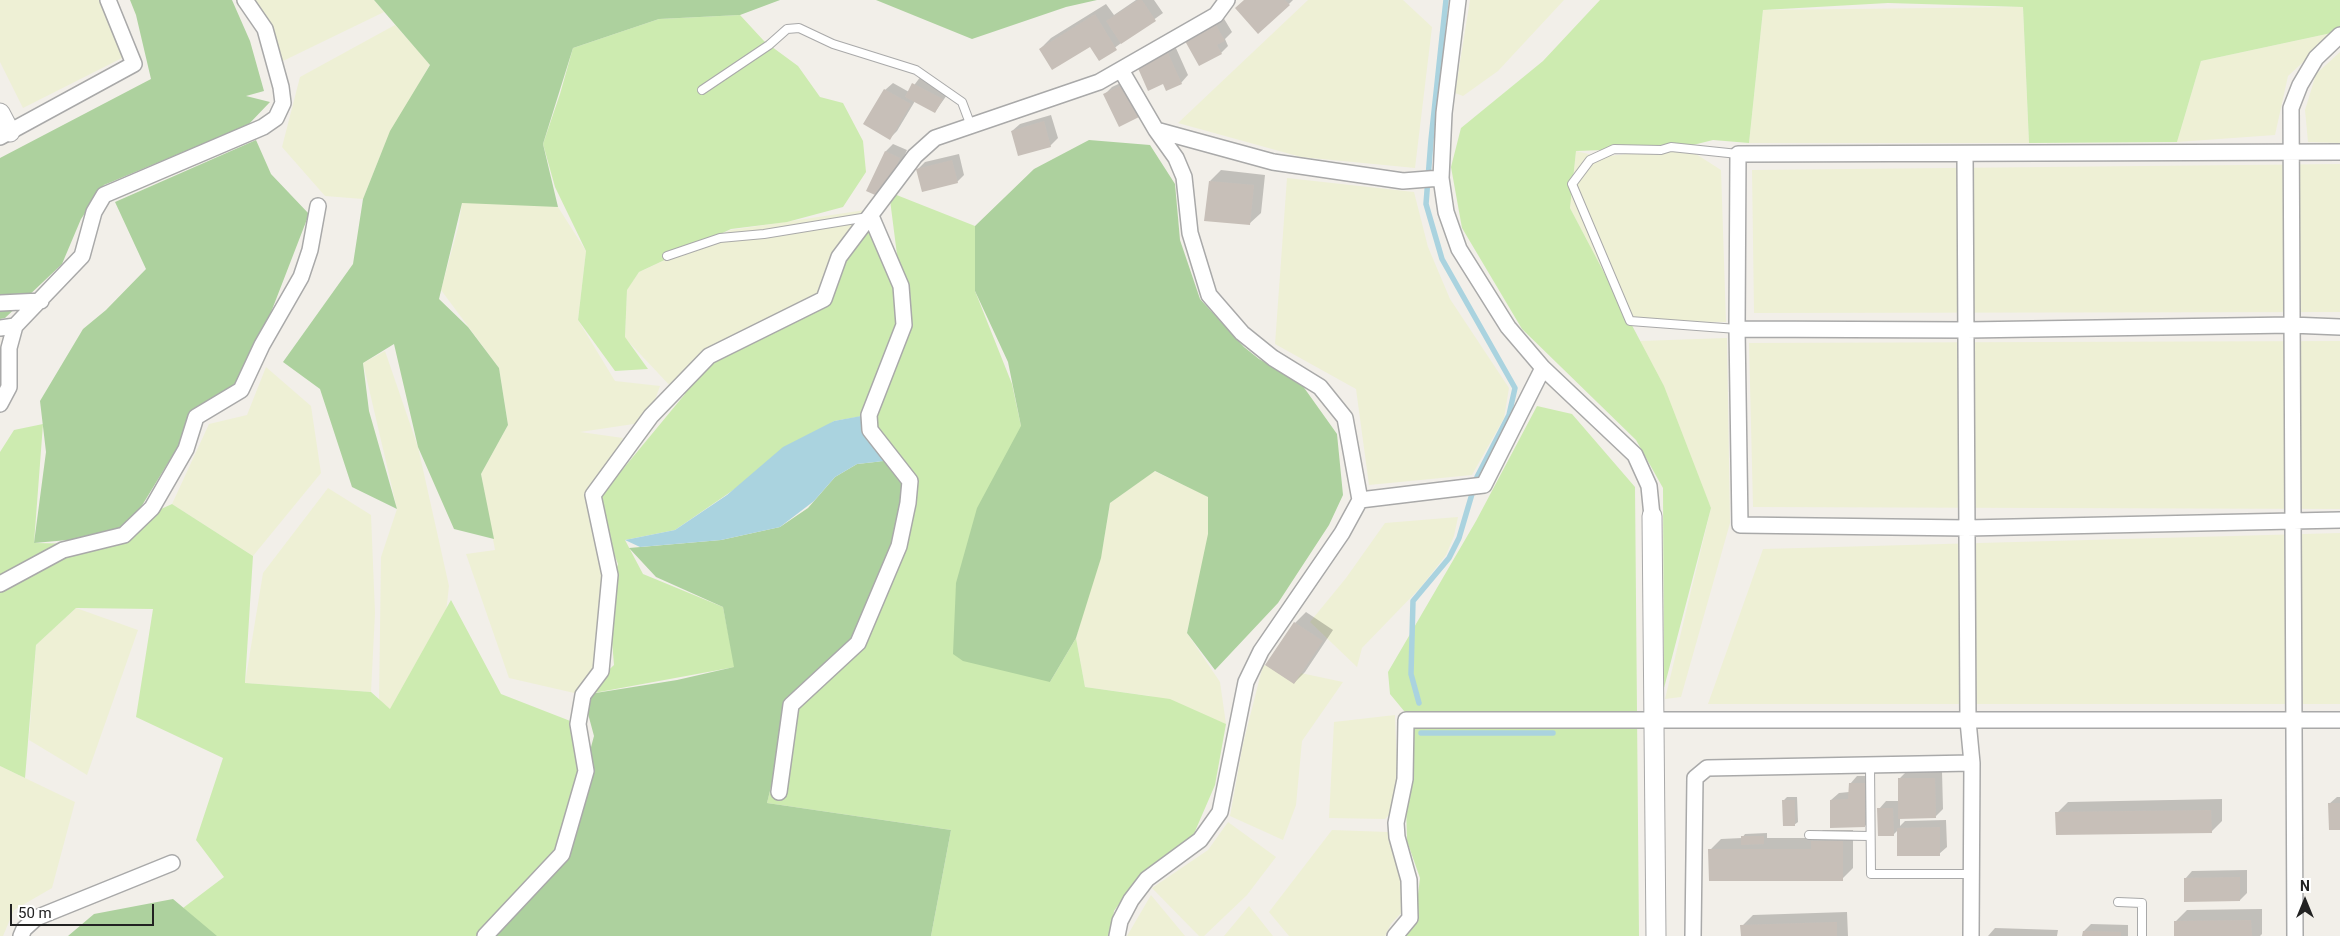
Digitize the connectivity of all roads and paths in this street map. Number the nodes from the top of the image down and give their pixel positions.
1 (108, 0) edge
2 (245, 0) edge
3 (1227, 0) edge
4 (1458, 0) edge
5 (2340, 36) edge
6 (1121, 70) junction
7 (702, 90) dead end
8 (0, 114) edge
9 (971, 126) junction
10 (1156, 130) junction
11 (5, 135) edge
12 (2291, 152) junction
13 (2340, 152) edge
14 (1738, 154) junction
15 (1966, 155) junction
16 (1441, 178) junction
17 (318, 206) dead end
18 (871, 216) junction
19 (667, 256) dead end
20 (40, 301) junction
21 (0, 304) edge
22 (2291, 325) junction
23 (7, 327) edge
24 (2340, 327) edge
25 (1737, 329) junction
26 (1967, 330) junction
27 (1544, 368) junction
28 (0, 404) edge
29 (1360, 500) junction
30 (1652, 516) joint
31 (2340, 520) edge
32 (2291, 521) junction
33 (1967, 528) junction
34 (0, 584) edge
35 (2292, 720) junction
36 (2340, 720) edge
37 (1968, 721) junction
38 (1654, 722) junction
39 (1972, 763) junction
40 (1870, 765) junction
41 (779, 792) dead end
42 (1808, 836) dead end
43 (1870, 836) junction
44 (172, 863) dead end
45 (1971, 874) junction
46 (2118, 902) dead end
47 (21, 936) edge
48 (485, 936) edge
49 (1117, 936) edge
50 (1395, 936) edge
51 (1656, 936) edge
52 (1693, 936) edge
53 (1971, 936) edge
54 (2142, 936) edge
55 (2295, 936) edge

1 - 11 street
2 - 20 street
3 - 6 street
4 - 16 street
5 - 12 street
6 - 9 street
6 - 10 street
7 - 9 lane
8 - 11 street
9 - 18 street
10 - 16 street
10 - 29 street
12 - 13 street
12 - 15 street
12 - 22 street
14 - 15 street
14 - 25 street
14 - 25 lane
15 - 26 street
16 - 27 street
17 - 34 street
18 - 19 lane
18 - 41 street
18 - 48 street
20 - 21 street
20 - 23 street
22 - 24 street
22 - 26 street
22 - 32 street
23 - 28 street
25 - 26 street
25 - 33 street
26 - 33 street
27 - 29 street
27 - 30 street
29 - 49 street
30 - 38 street
31 - 32 street
32 - 33 street
32 - 35 street
33 - 37 street
35 - 36 street
35 - 37 street
35 - 55 street
37 - 38 street
37 - 39 street
38 - 50 street
38 - 51 street
39 - 40 street
39 - 45 street
40 - 43 lane
40 - 52 street
42 - 43 lane
43 - 45 lane
44 - 47 street
45 - 53 street
46 - 54 lane

